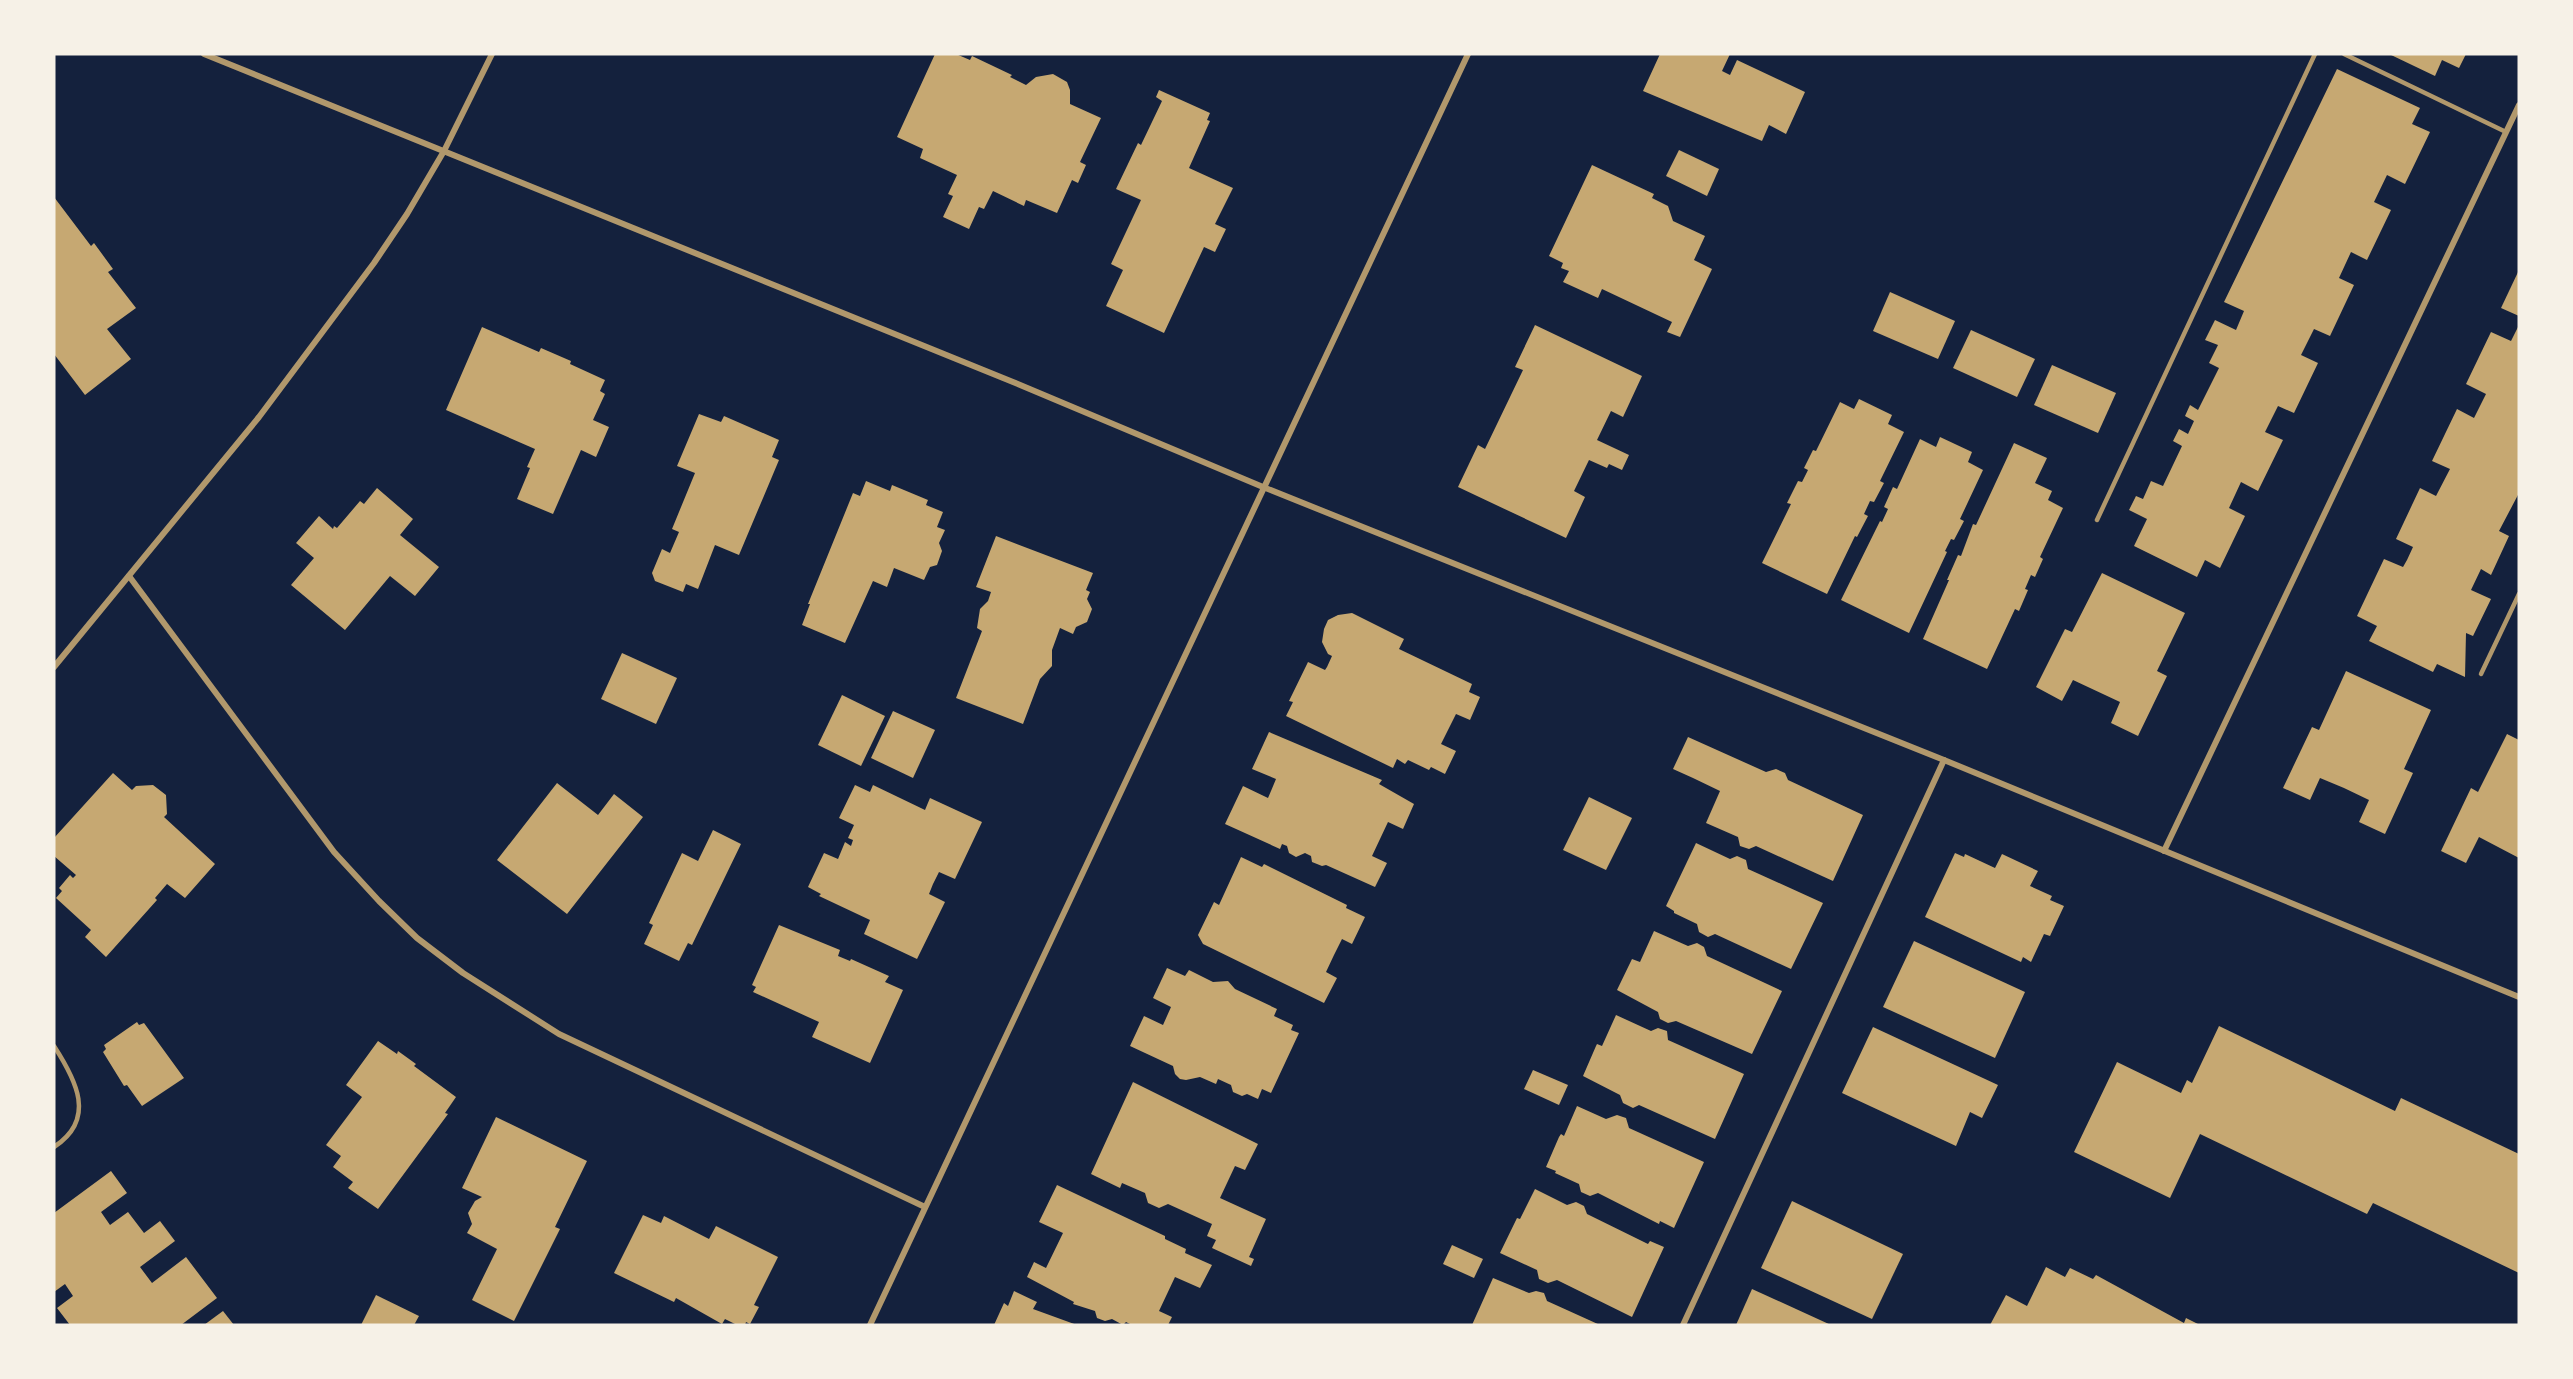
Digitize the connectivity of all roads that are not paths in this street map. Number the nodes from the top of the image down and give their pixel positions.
1 (204, 54) edge
2 (492, 54) edge
3 (1467, 54) edge
4 (2315, 54) edge
5 (2344, 54) edge
6 (2519, 105) edge
7 (2506, 132) junction
8 (444, 151) junction
9 (1263, 487) junction
10 (2097, 520) dead end
11 (129, 576) junction
12 (2519, 594) edge
13 (54, 667) edge
14 (2481, 674) dead end
15 (1944, 760) junction
16 (2164, 851) junction
17 (2519, 997) edge
18 (55, 1051) edge
19 (54, 1147) edge
20 (925, 1207) junction
21 (870, 1325) edge
22 (1683, 1325) edge

1 - 8 street
2 - 8 street
3 - 9 street
4 - 10 lane
5 - 7 lane
6 - 7 street
7 - 16 street
8 - 9 street
8 - 11 street
9 - 15 street
9 - 20 street
11 - 13 street
11 - 20 street
12 - 14 lane
15 - 16 street
15 - 22 street
16 - 17 street
18 - 19 lane
20 - 21 street

